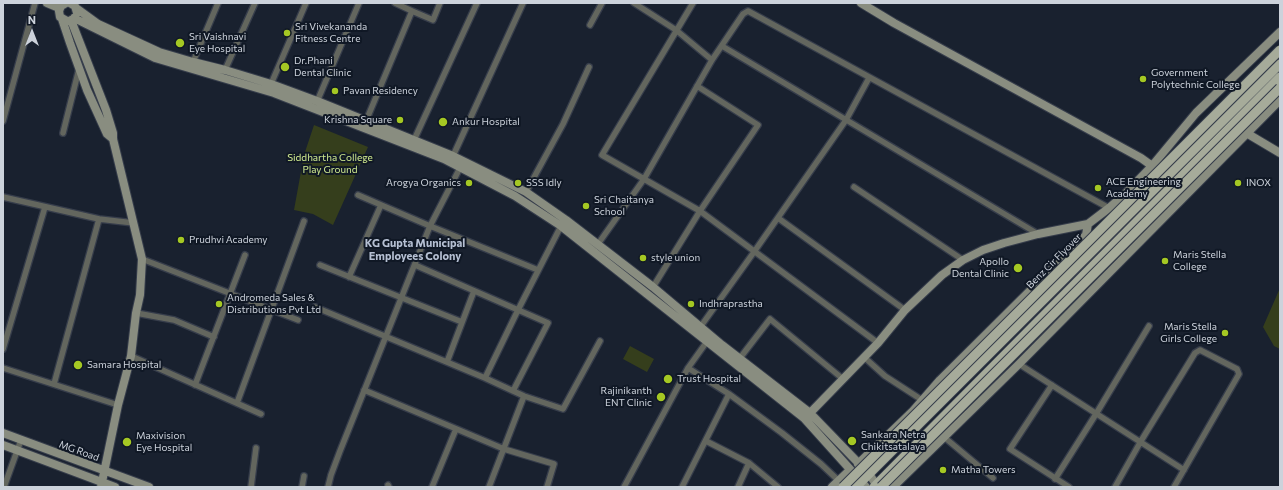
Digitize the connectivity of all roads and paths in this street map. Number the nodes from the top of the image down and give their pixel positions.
1 (35, 3) edge
2 (218, 3) edge
3 (255, 3) edge
4 (306, 3) edge
5 (359, 3) edge
6 (395, 3) edge
7 (440, 3) edge
8 (477, 3) edge
9 (523, 3) edge
10 (602, 3) edge
11 (693, 3) edge
12 (861, 3) edge
13 (49, 4) edge
14 (636, 4) edge
15 (62, 6) edge
16 (73, 6) edge
17 (412, 11) junction
18 (69, 19) junction
19 (590, 25) dead end
20 (676, 30) junction
21 (1280, 32) edge
22 (722, 46) junction
23 (1280, 50) edge
24 (712, 60) junction
25 (193, 62) junction
26 (1280, 64) edge
27 (589, 67) dead end
28 (79, 69) junction
29 (225, 70) junction
30 (1280, 77) edge
31 (869, 78) junction
32 (271, 84) junction
33 (697, 86) junction
34 (1280, 88) edge
35 (1280, 100) edge
36 (315, 105) junction
37 (366, 120) junction
38 (846, 120) junction
39 (3, 121) edge
40 (1232, 125) junction
41 (63, 133) dead end
42 (1247, 134) junction
43 (113, 140) junction
44 (414, 140) junction
45 (1280, 153) edge
46 (453, 156) junction
47 (462, 164) junction
48 (1152, 166) junction
49 (1167, 177) junction
50 (644, 179) junction
51 (854, 187) dead end
52 (526, 192) junction
53 (358, 195) dead end
54 (3, 197) edge
55 (381, 205) junction
56 (45, 207) junction
57 (1108, 208) junction
58 (700, 211) junction
59 (778, 218) junction
60 (100, 219) junction
61 (304, 221) dead end
62 (134, 223) junction
63 (564, 223) junction
64 (1088, 224) junction
65 (430, 226) junction
66 (1038, 234) junction
67 (598, 244) junction
68 (754, 252) junction
69 (245, 255) dead end
70 (142, 259) junction
71 (963, 260) junction
72 (320, 264) dead end
73 (415, 265) junction
74 (538, 270) junction
75 (350, 276) junction
76 (653, 287) junction
77 (474, 291) junction
78 (230, 293) junction
79 (402, 298) junction
80 (315, 307) dead end
81 (271, 310) junction
82 (518, 310) junction
83 (904, 310) junction
84 (136, 313) junction
85 (298, 320) dead end
86 (462, 322) junction
87 (701, 326) junction
88 (1149, 326) dead end
89 (385, 336) junction
90 (214, 337) junction
91 (708, 339) junction
92 (600, 341) dead end
93 (878, 343) junction
94 (3, 349) edge
95 (131, 356) junction
96 (864, 357) junction
97 (740, 358) junction
98 (447, 362) junction
99 (1019, 364) junction
100 (3, 368) edge
101 (688, 368) junction
102 (485, 378) junction
103 (843, 379) junction
104 (54, 384) junction
105 (195, 385) junction
106 (1052, 385) junction
107 (364, 390) junction
108 (513, 391) junction
109 (729, 394) junction
110 (524, 396) junction
111 (922, 400) junction
112 (237, 403) junction
113 (118, 405) junction
114 (810, 413) junction
115 (261, 414) dead end
116 (1096, 414) junction
117 (456, 429) junction
118 (3, 433) edge
119 (944, 437) junction
120 (21, 440) junction
121 (706, 441) junction
122 (1141, 441) junction
123 (3, 445) edge
124 (256, 448) dead end
125 (504, 449) junction
126 (17, 450) junction
127 (748, 463) junction
128 (858, 464) junction
129 (104, 470) junction
130 (850, 470) junction
131 (1184, 470) junction
132 (869, 474) junction
133 (304, 476) dead end
134 (994, 478) dead end
135 (1055, 479) junction
136 (841, 484) edge
137 (101, 485) edge
138 (861, 485) edge
139 (877, 486) edge
140 (4, 487) edge
141 (116, 487) edge
142 (149, 487) edge
143 (251, 487) edge
144 (302, 487) edge
145 (328, 487) edge
146 (432, 487) edge
147 (489, 487) edge
148 (547, 487) edge
149 (624, 487) edge
150 (682, 487) edge
151 (738, 487) edge
152 (778, 487) edge
153 (832, 487) edge
154 (893, 487) edge
155 (1070, 487) edge
156 (1115, 487) edge
157 (1174, 487) edge

1 - 39 street
2 - 25 street
3 - 29 street
4 - 32 street
5 - 36 street
6 - 17 street
7 - 17 street
8 - 44 street
9 - 46 street
10 - 19 street
11 - 20 street
12 - 48 street
13 - 15 street
14 - 20 street
15 - 18 street
16 - 18 street
16 - 25 street
17 - 37 street
18 - 28 street
18 - 36 street
18 - 43 street
20 - 24 street
20 - 50 street
21 - 48 street
22 - 24 street
22 - 31 street
22 - 38 street
23 - 136 main road, Benz Cir Flyover, bridge
24 - 33 street
25 - 29 street
26 - 49 main road
27 - 52 street
28 - 41 street
28 - 43 street
29 - 32 street
30 - 40 main road
31 - 38 street
31 - 57 street
32 - 36 street
33 - 50 street
33 - 58 street
34 - 139 main road, bridge
35 - 42 street
36 - 37 street
36 - 47 street
37 - 44 street
38 - 59 street
38 - 66 street
40 - 42 street
40 - 139 main road
42 - 45 street
42 - 99 street
43 - 62 street
44 - 46 street
46 - 47 street
47 - 52 street
47 - 63 street
47 - 65 street
48 - 49 street
48 - 57 street
49 - 132 main road
50 - 58 street
50 - 67 street
51 - 71 street
52 - 63 street
53 - 55 street
54 - 56 street
55 - 65 street
55 - 75 street
56 - 60 street
56 - 94 street
57 - 64 street
58 - 68 street
58 - 76 street
59 - 68 street
59 - 83 street
60 - 62 street
60 - 104 street
61 - 81 street
62 - 70 street
63 - 67 street
63 - 74 street
63 - 91 street
64 - 66 street
64 - 111 street
65 - 73 street
65 - 74 street
66 - 71 street
67 - 76 street
68 - 87 street
68 - 93 street
69 - 78 street
70 - 78 street
70 - 84 street
71 - 83 street
72 - 75 street
73 - 77 street
73 - 79 street
74 - 82 street
75 - 79 street
76 - 87 street
77 - 82 street
77 - 86 street
78 - 81 street
78 - 90 street
79 - 86 street
79 - 89 street
80 - 89 street
81 - 85 street
81 - 112 street
82 - 102 street
82 - 108 street
83 - 93 street
84 - 90 street
84 - 95 street
86 - 98 street
87 - 91 street
88 - 116 street
89 - 98 street
89 - 107 street
90 - 105 street
91 - 97 street
91 - 101 street
91 - 130 street
92 - 110 street
93 - 96 street
95 - 105 street
95 - 113 street
96 - 103 street
96 - 111 street
97 - 103 street
97 - 114 street
98 - 102 street
99 - 106 street
99 - 119 street
100 - 104 street
101 - 109 street
101 - 149 street
102 - 108 street
103 - 114 street
104 - 113 street
105 - 112 street
106 - 116 street
106 - 135 street
107 - 117 street
107 - 145 street
108 - 110 street
109 - 121 street
109 - 136 street
110 - 125 street
111 - 128 street
112 - 115 street
113 - 129 street
114 - 128 street
116 - 122 street
116 - 135 street
117 - 125 street
117 - 146 street
118 - 120 street, MG Road
119 - 134 street
119 - 154 street
120 - 126 street
120 - 129 street, MG Road
121 - 127 street
121 - 150 street
122 - 131 street
122 - 131 street
122 - 156 street
123 - 126 street, MG Road
124 - 143 street
125 - 147 street
125 - 148 street
126 - 137 street, MG Road
126 - 140 street
127 - 151 street
127 - 152 street
128 - 132 street
129 - 137 street
129 - 142 street, MG Road
130 - 136 street
130 - 138 street
131 - 157 street
132 - 138 main road
132 - 139 street
133 - 144 street
135 - 155 street
136 - 153 street
137 - 141 street, MG Road

